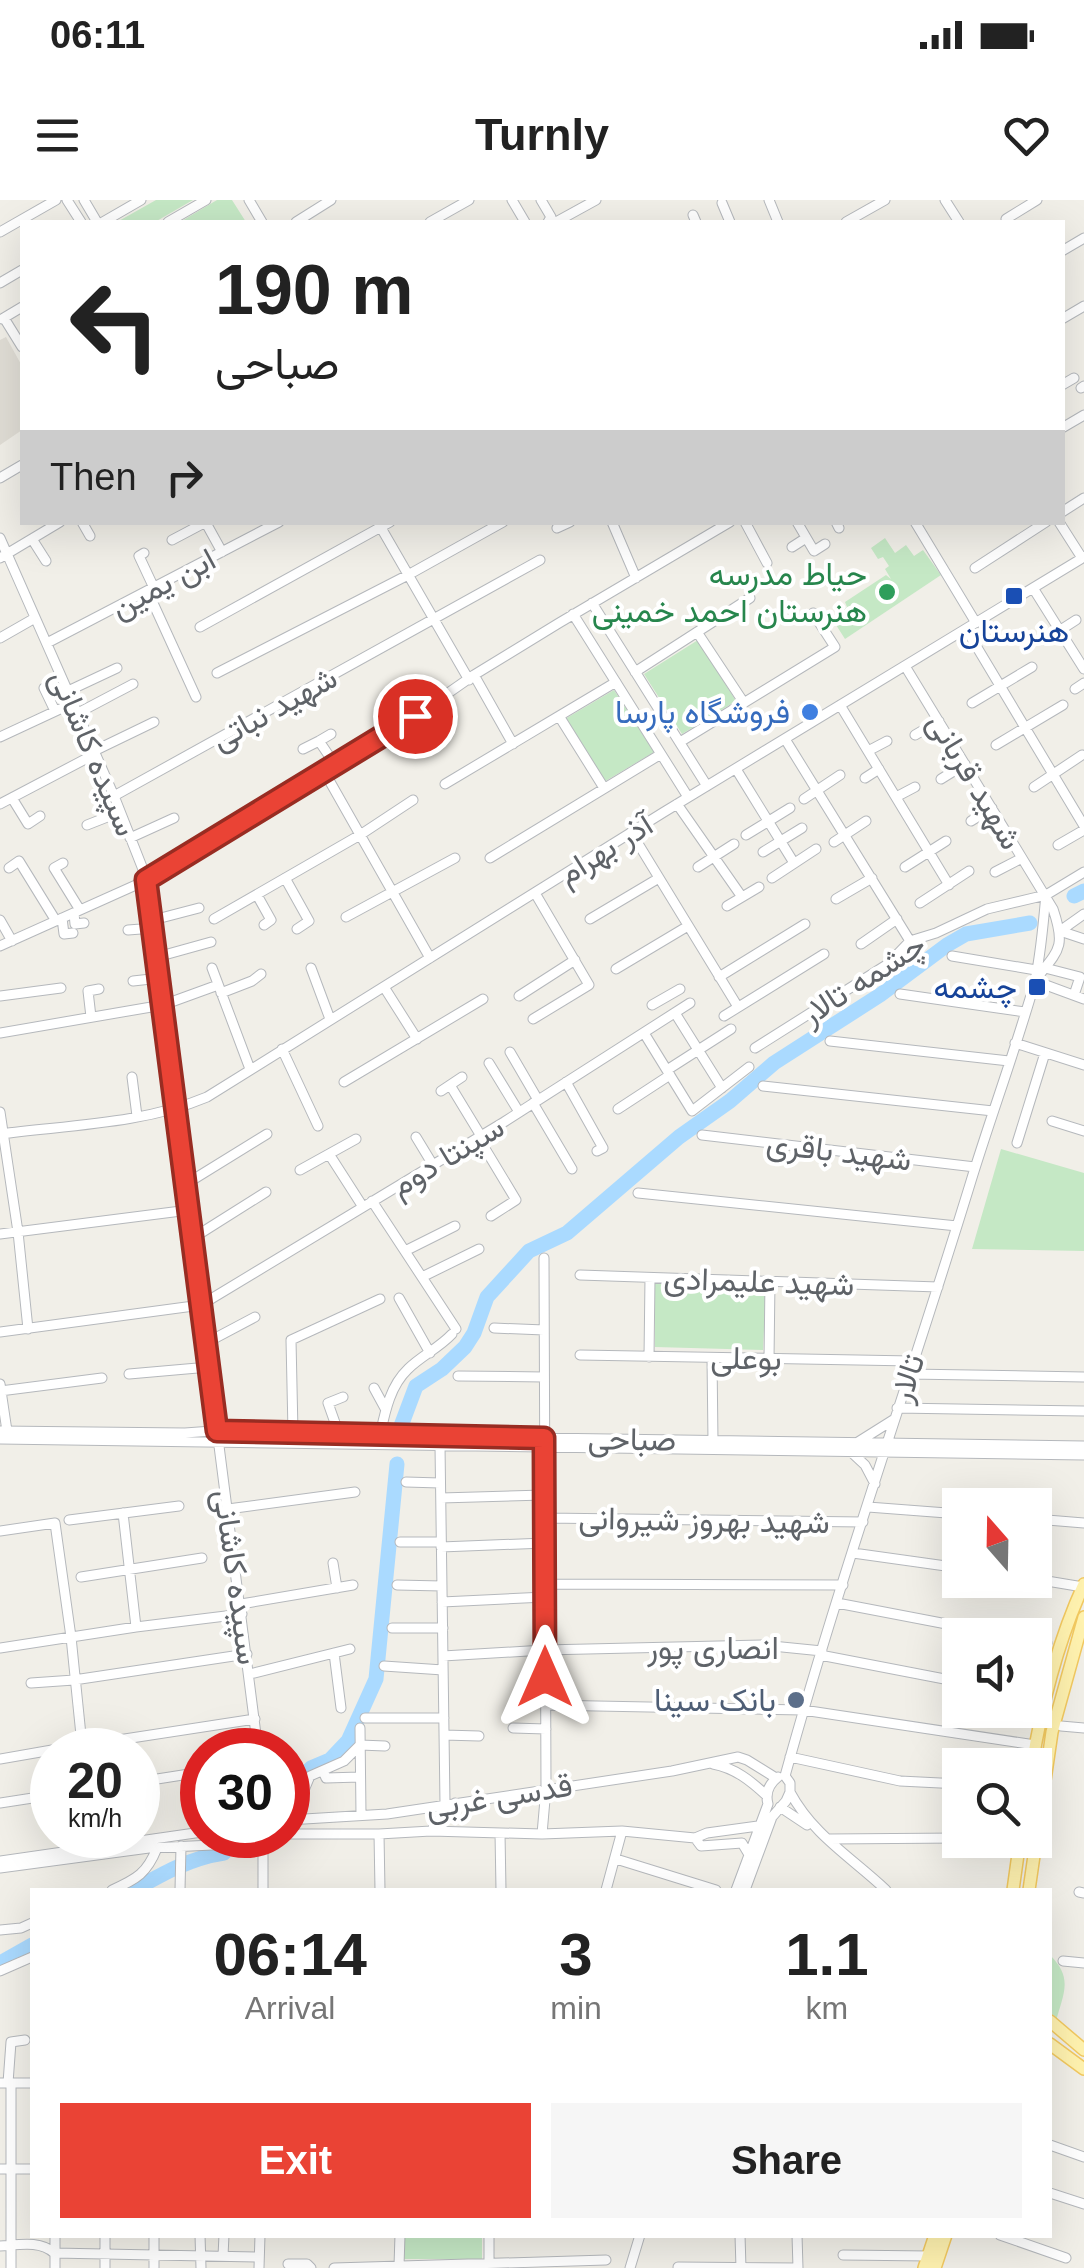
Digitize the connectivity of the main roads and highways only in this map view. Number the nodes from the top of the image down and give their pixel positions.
1 (1083, 1585) edge
2 (1081, 1620) edge
3 (1052, 1675) edge
4 (1017, 1858) edge
5 (1013, 1888) edge
6 (1029, 1888) edge
7 (1052, 2025) edge
8 (1052, 2045) edge
9 (1084, 2050) edge
10 (1084, 2069) edge
11 (934, 2238) edge
12 (944, 2238) edge
13 (930, 2264) edge

1 - 2 main road
2 - 3 main road
2 - 6 main road
4 - 5 main road
7 - 9 main road
8 - 10 main road
11 - 13 main road
12 - 13 main road

